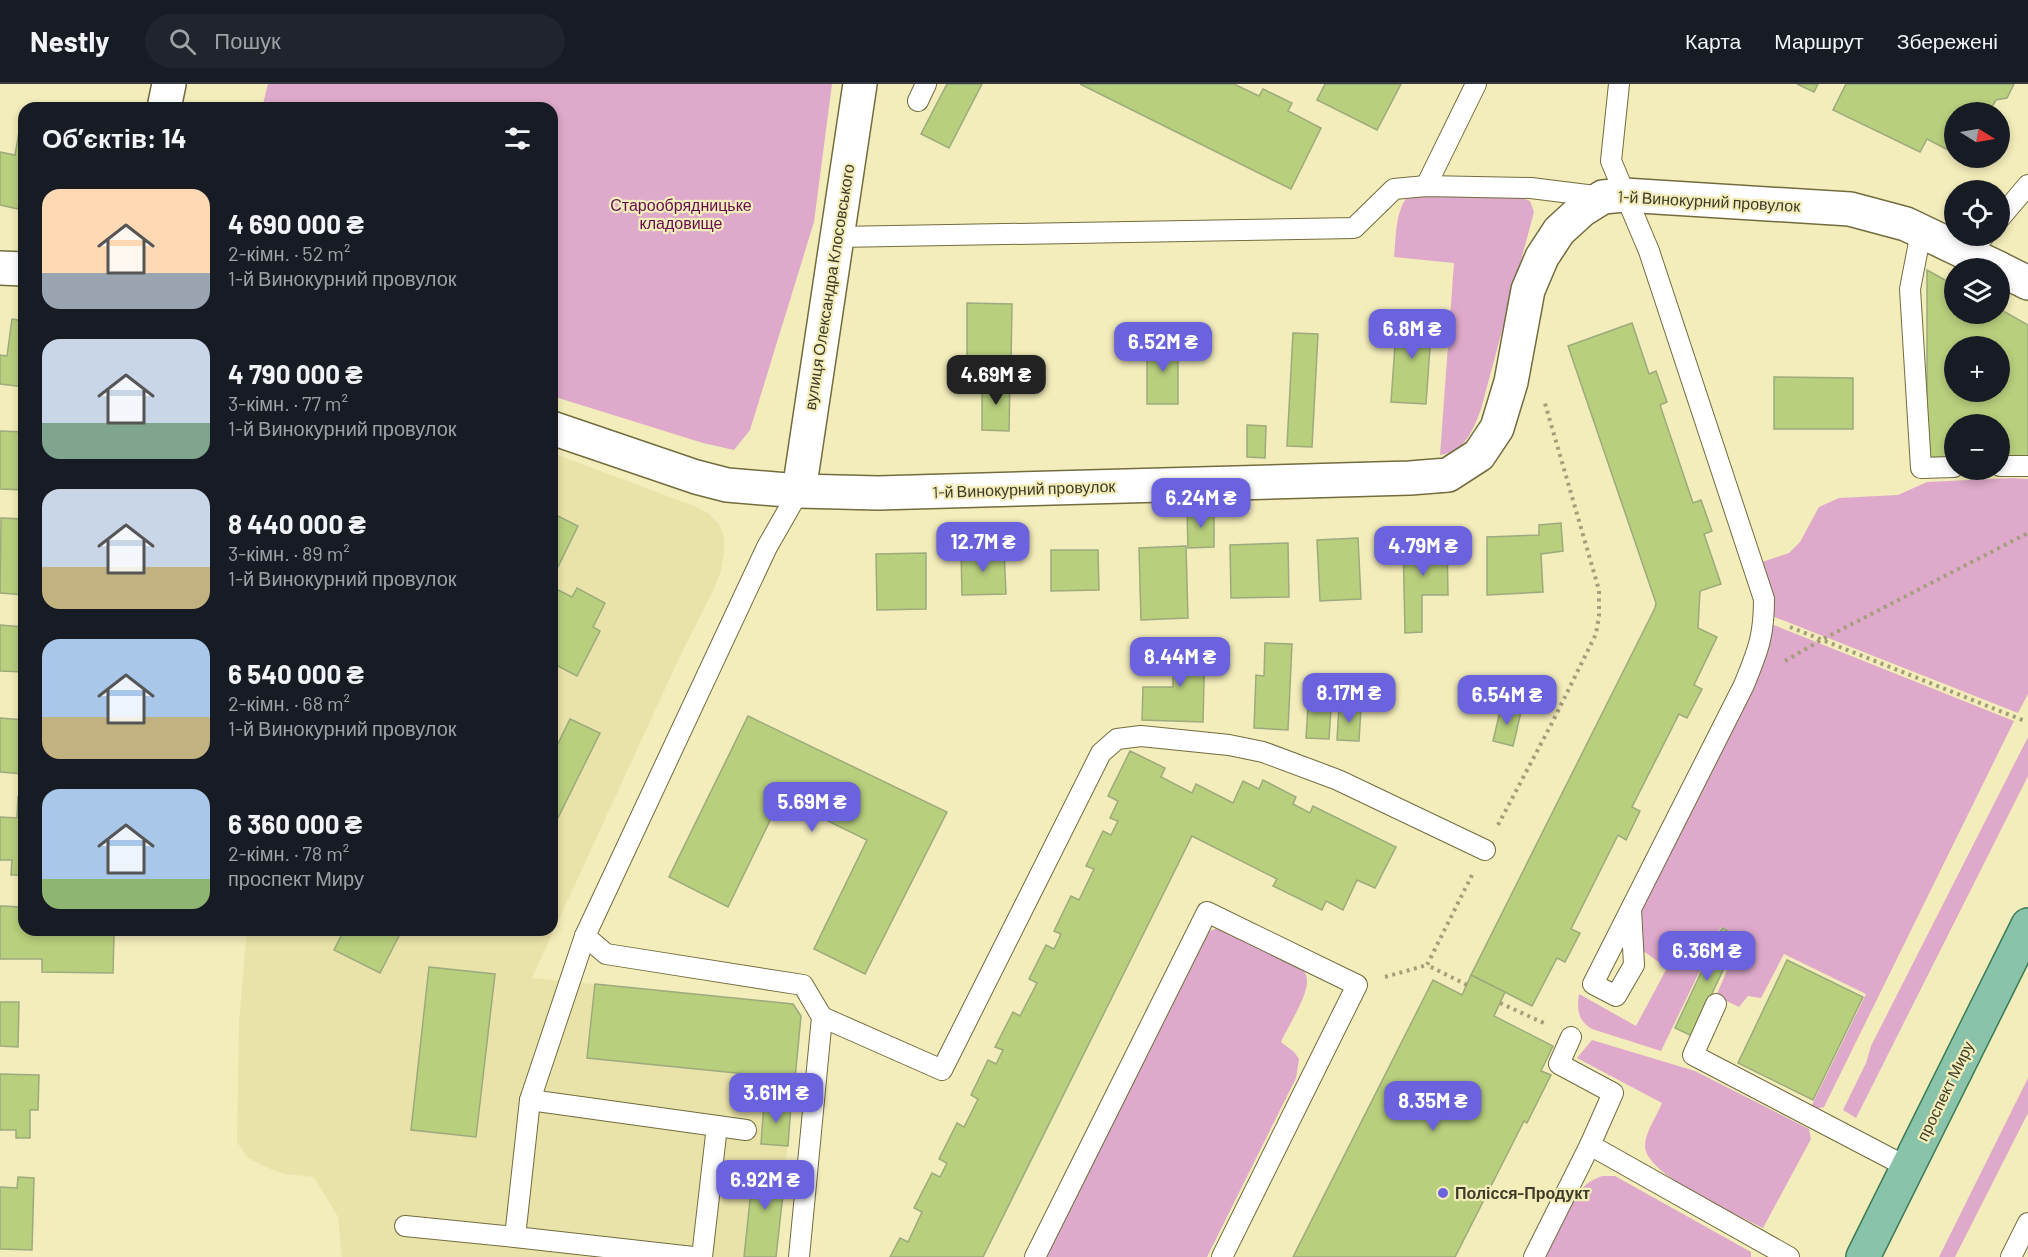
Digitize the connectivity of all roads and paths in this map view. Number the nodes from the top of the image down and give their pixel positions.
1 (169, 84) edge
2 (860, 84) edge
3 (1476, 84) edge
4 (1619, 84) edge
5 (166, 102) edge
6 (2028, 185) edge
7 (1425, 186) junction
8 (1613, 196) junction
9 (2010, 206) edge
10 (1921, 232) junction
11 (837, 237) junction
12 (1944, 237) edge
13 (1977, 246) edge
14 (1988, 258) edge
15 (0, 268) edge
16 (18, 269) edge
17 (2010, 274) edge
18 (2028, 283) edge
19 (1542, 393) dead end
20 (558, 430) edge
21 (2010, 466) edge
22 (2028, 466) edge
23 (1944, 467) edge
24 (799, 491) junction
25 (2028, 533) edge
26 (1764, 617) junction
27 (1821, 640) junction
28 (1744, 685) junction
29 (2025, 721) dead end
30 (1485, 850) junction
31 (1631, 909) dead end
32 (2026, 932) edge
33 (585, 936) junction
34 (1427, 965) junction
35 (1358, 985) junction
36 (1467, 985) dead end
37 (1500, 1003) dead end
38 (1716, 1004) dead end
39 (822, 1017) junction
40 (1571, 1036) joint
41 (530, 1100) junction
42 (717, 1125) junction
43 (746, 1130) dead end
44 (1590, 1145) junction
45 (1907, 1167) junction
46 (2028, 1222) edge
47 (405, 1226) dead end
48 (515, 1237) junction
49 (693, 1257) edge
50 (702, 1257) edge
51 (799, 1257) edge
52 (1035, 1257) edge
53 (1222, 1257) edge
54 (1534, 1257) edge
55 (1789, 1257) edge
56 (1863, 1257) edge
57 (2011, 1257) edge

1 - 5 street
2 - 11 street, вулиця Олександра Клосовського
3 - 7 lane
4 - 8 lane
6 - 9 lane
7 - 8 lane
7 - 11 lane
8 - 10 street, 1-й Винокурний провулок
8 - 24 street, 1-й Винокурний провулок
8 - 26 lane
10 - 12 street, 1-й Винокурний провулок
10 - 23 lane
11 - 24 street, вулиця Олександра Клосовського
13 - 14 street, 1-й Винокурний провулок
15 - 16 street
17 - 18 street, 1-й Винокурний провулок
19 - 30 path
20 - 24 street, 1-й Винокурний провулок
21 - 22 lane
24 - 33 lane
25 - 27 path
26 - 27 path
26 - 28 lane
27 - 28 path
27 - 29 path
28 - 31 lane
30 - 34 path
30 - 39 lane
32 - 45 main road, проспект Миру
33 - 39 lane
33 - 41 lane
34 - 35 path
34 - 36 path
35 - 52 lane
35 - 53 lane
37 - 40 path
38 - 45 lane
39 - 51 lane
40 - 44 lane
41 - 42 lane
41 - 48 lane
42 - 43 lane
42 - 50 lane
44 - 54 lane
44 - 55 lane
45 - 56 main road, проспект Миру
46 - 57 lane
47 - 48 lane
48 - 49 lane

